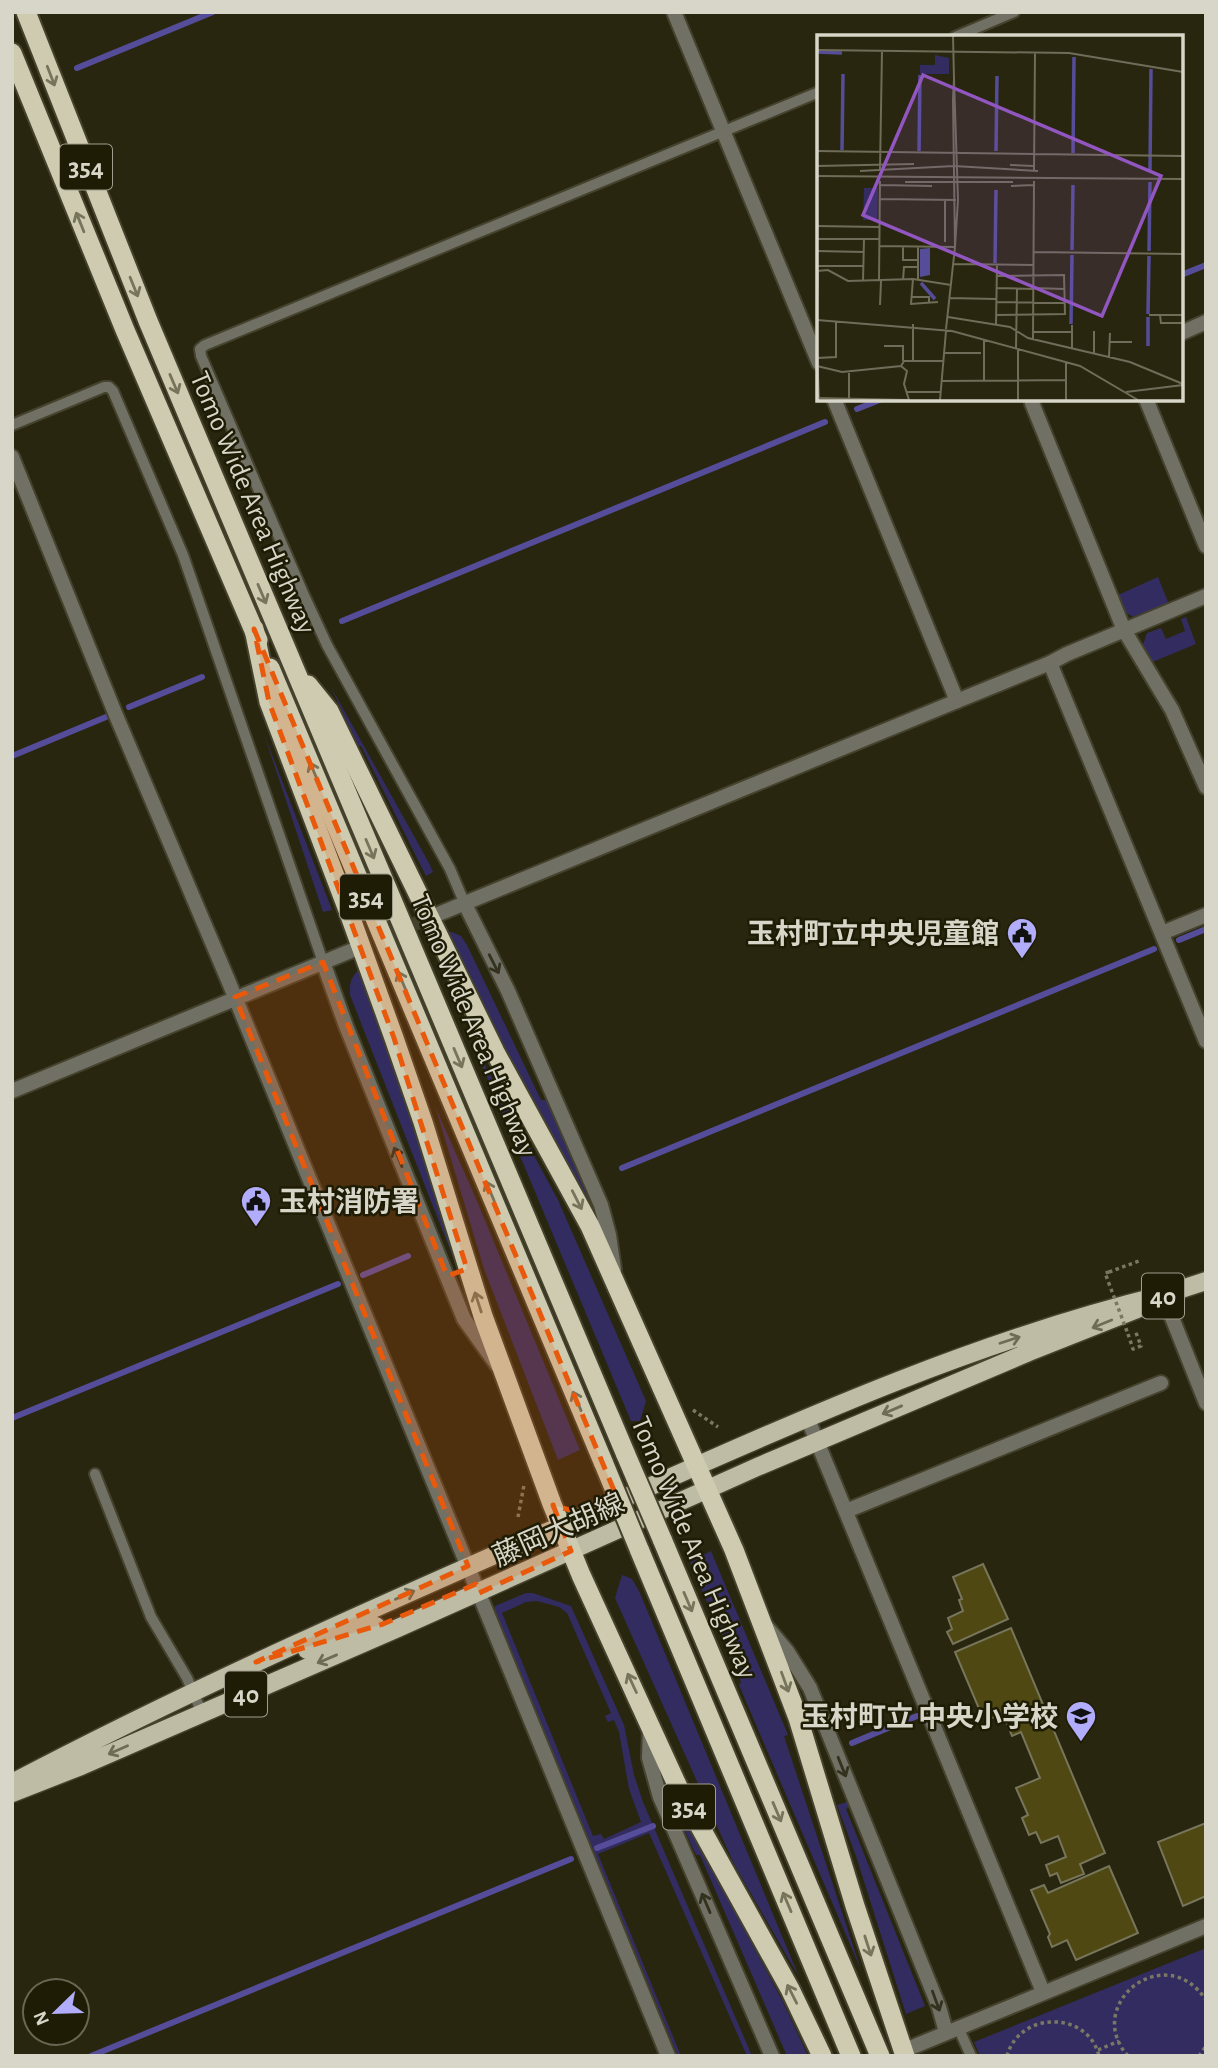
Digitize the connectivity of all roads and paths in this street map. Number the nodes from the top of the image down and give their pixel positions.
1 (26, 12) edge
2 (674, 12) edge
3 (1014, 12) edge
4 (960, 35) edge
5 (12, 53) edge
6 (817, 93) edge
7 (724, 131) junction
8 (1206, 322) edge
9 (1183, 332) edge
10 (817, 358) edge
11 (835, 401) edge
12 (1033, 401) edge
13 (1147, 401) edge
14 (12, 425) edge
15 (12, 457) edge
16 (1206, 546) edge
17 (1206, 596) edge
18 (254, 629) junction
19 (1124, 630) junction
20 (1051, 663) junction
21 (292, 665) junction
22 (957, 701) junction
23 (1206, 787) edge
24 (464, 902) junction
25 (436, 915) tunnel mouth
26 (1206, 915) edge
27 (1162, 933) junction
28 (353, 950) tunnel mouth
29 (323, 962) junction
30 (235, 998) junction
31 (1206, 1041) edge
32 (12, 1091) edge
33 (1139, 1261) dead end
34 (1206, 1281) edge
35 (616, 1284) junction
36 (1163, 1295) junction
37 (1136, 1332) dead end
38 (502, 1372) junction
39 (1161, 1383) dead end
40 (1206, 1404) edge
41 (811, 1428) junction
42 (95, 1474) dead end
43 (701, 1476) junction
44 (686, 1499) junction
45 (552, 1504) junction
46 (846, 1511) junction
47 (586, 1515) junction
48 (719, 1516) junction
49 (567, 1540) junction
50 (468, 1566) junction
51 (477, 1588) junction
52 (763, 1622) junction
53 (256, 1662) junction
54 (194, 1691) junction
55 (202, 1713) junction
56 (650, 1723) junction
57 (12, 1783) edge
58 (12, 1793) edge
59 (1206, 1926) edge
60 (1043, 1992) junction
61 (1206, 2000) edge
62 (952, 2030) junction
63 (1119, 2041) junction
64 (1206, 2046) edge
65 (1098, 2050) junction
66 (907, 2052) edge
67 (668, 2056) edge
68 (772, 2056) edge
69 (822, 2056) edge
70 (851, 2056) edge
71 (880, 2056) edge
72 (971, 2056) edge
73 (1007, 2056) edge
74 (1099, 2056) edge
75 (1128, 2056) edge
76 (1199, 2056) edge

1 -> 21 highway, Tomo Wide Area Highway / 354
2 - 7 street
3 - 4 lane
18 -> 5 highway, Tomo Wide Area Highway / 354
6 - 7 lane
7 - 10 street
7 - 24 lane
8 - 9 street
11 - 22 street
12 - 19 street
13 - 16 street
14 - 29 lane
15 - 30 street
17 - 19 street
38 -> 18 highway, 354
70 -> 18 highway, Tomo Wide Area Highway / 354, bridge
19 - 20 street
19 - 23 street
20 - 22 street
20 - 27 street
21 -> 35 highway, 354
21 -> 71 highway, Tomo Wide Area Highway / 354, bridge
22 - 24 street
24 - 25 street
24 -> 35 street
26 - 27 street
27 - 31 street
28 - 29 street
29 - 30 street
38 -> 29 street
30 - 32 street
30 - 50 street
33 - 37 path, bridge
34 - 36 main road, 藤岡大胡線 / 40
35 - 43 highway, 354
36 - 40 street
36 -> 41 main road, 藤岡大胡線 / 40
41 -> 36 main road, 藤岡大胡線 / 40
38 - 45 highway, 354
39 - 46 street
41 - 43 main road, 藤岡大胡線 / 40
41 - 43 main road, 藤岡大胡線 / 40
41 - 46 street
42 - 54 lane
43 - 44 main road, 藤岡大胡線 / 40
43 - 47 main road, 藤岡大胡線 / 40
43 - 48 highway, 354
44 - 48 main road
44 - 49 main road, 藤岡大胡線 / 40
45 - 47 main road
45 - 49 highway, 354
46 - 60 street
47 - 49 main road, 藤岡大胡線 / 40
48 - 52 highway, 354
49 - 50 main road, 藤岡大胡線 / 40
49 - 51 main road, 藤岡大胡線 / 40
56 -> 49 highway, 354
50 - 51 street
53 -> 50 main road, 藤岡大胡線 / 40
51 - 53 main road
51 -> 55 main road, 藤岡大胡線 / 40
51 - 67 street
52 -> 62 street
52 -> 66 highway, 354
53 - 54 main road, 藤岡大胡線 / 40
54 - 55 lane
54 - 57 main road, 藤岡大胡線 / 40
55 -> 58 main road, 藤岡大胡線 / 40
68 -> 56 street
69 -> 56 highway, 354
59 - 60 street
60 - 62 street
61 - 63 path
62 - 66 street
62 - 72 lane
63 - 65 path
63 - 75 path
64 - 76 path
65 - 73 path
65 - 74 path

